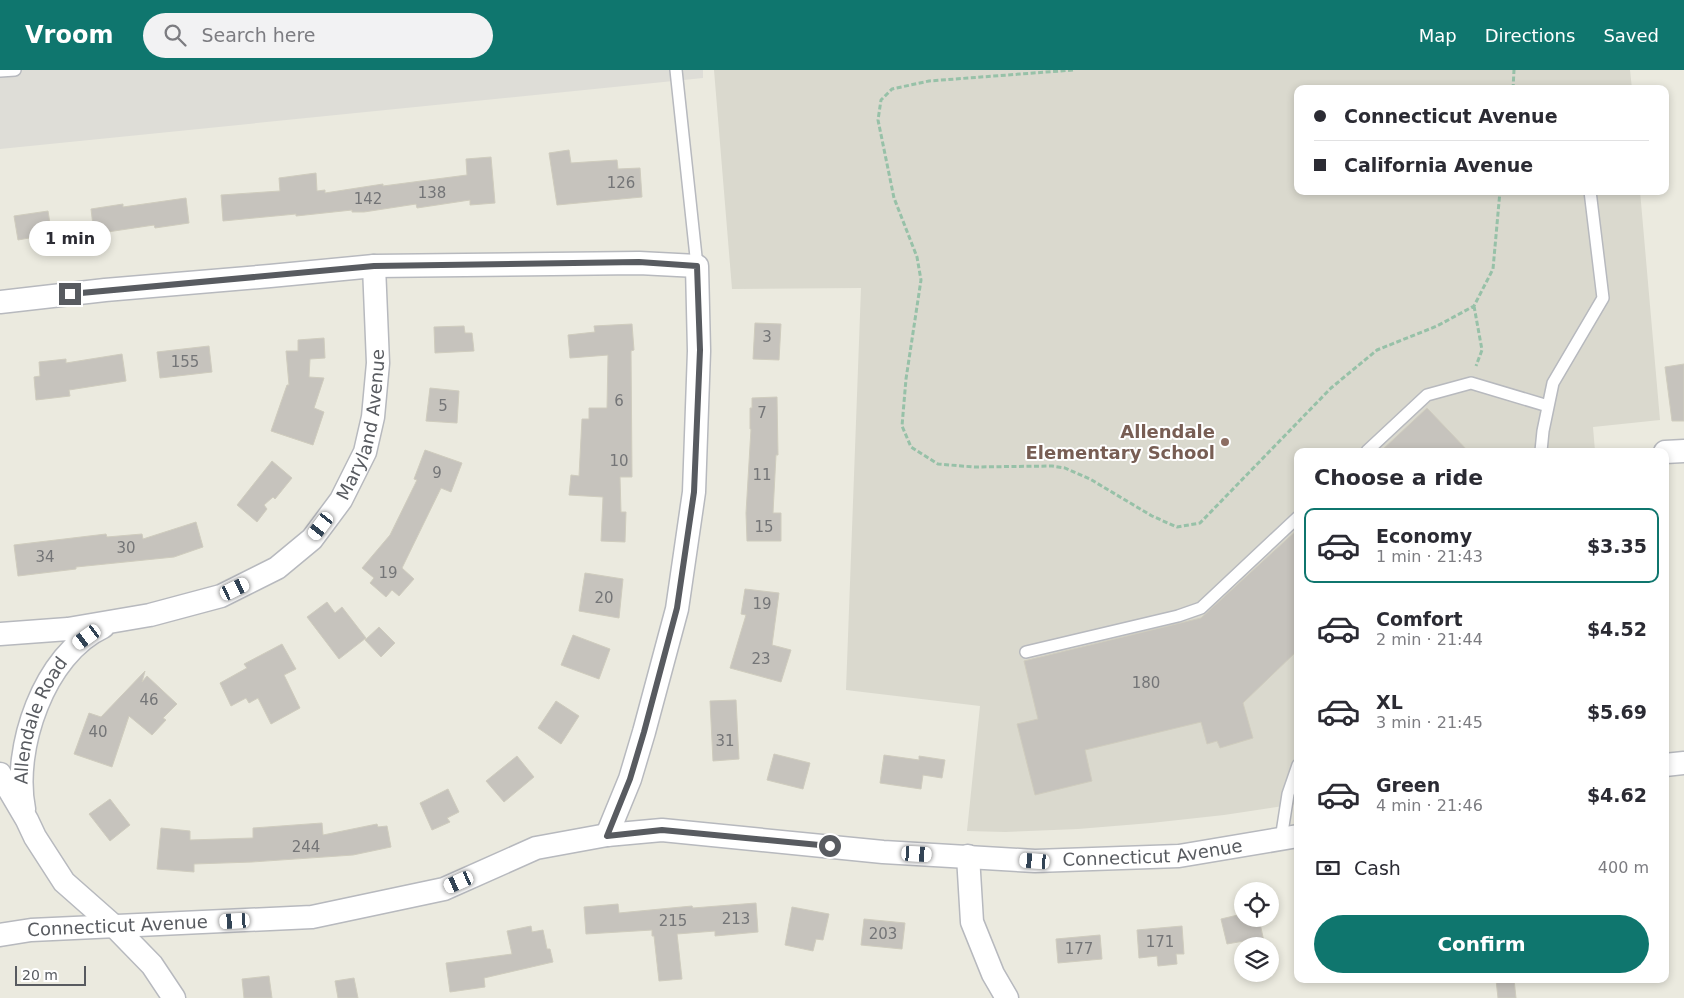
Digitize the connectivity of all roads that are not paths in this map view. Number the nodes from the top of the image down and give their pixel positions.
1 (15, 70) edge
2 (676, 70) edge
3 (0, 71) edge
4 (1590, 195) edge
5 (374, 266) junction
6 (697, 266) junction
7 (0, 302) edge
8 (1548, 406) junction
9 (1370, 448) edge
10 (1541, 448) edge
11 (1684, 451) edge
12 (1669, 452) edge
13 (1294, 521) edge
14 (118, 621) junction
15 (0, 634) edge
16 (1026, 652) dead end
17 (1684, 763) edge
18 (1669, 765) edge
19 (0, 774) edge
20 (1294, 777) edge
21 (27, 820) junction
22 (607, 836) junction
23 (1289, 837) edge
24 (968, 856) junction
25 (115, 927) junction
26 (0, 934) edge
27 (174, 998) edge
28 (1007, 998) edge

1 - 3 lane
2 - 6 lane
4 - 8 lane
5 - 6 street
5 - 7 street
5 - 14 street, Maryland Avenue
6 - 22 street
8 - 9 lane
8 - 10 lane
11 - 12 street
13 - 16 lane
14 - 15 street, Maryland Avenue
14 - 21 street, Allendale Road
17 - 18 street
19 - 21 street, Allendale Road
20 - 23 lane
21 - 25 street, Allendale Road
22 - 24 street, Connecticut Avenue
22 - 25 street, Connecticut Avenue
23 - 24 street, Connecticut Avenue
24 - 28 street
25 - 26 street, Connecticut Avenue
25 - 27 street, Allendale Road

